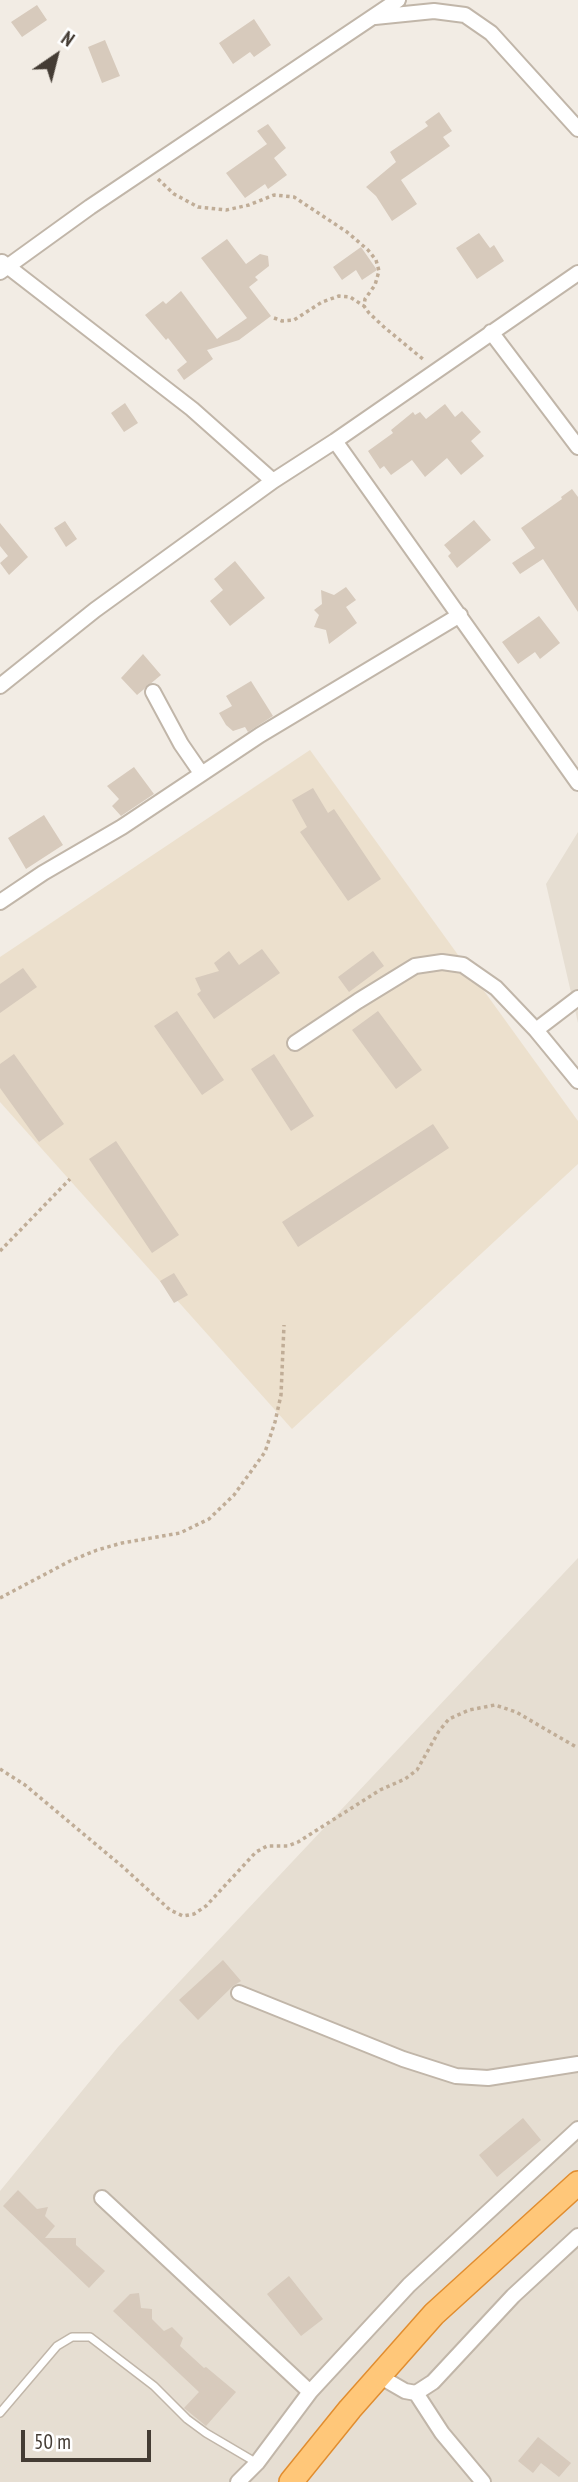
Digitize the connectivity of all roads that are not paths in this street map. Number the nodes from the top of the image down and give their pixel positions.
1 (398, 0) edge
2 (373, 17) junction
3 (578, 128) edge
4 (3, 267) edge
5 (578, 273) edge
6 (491, 332) junction
7 (335, 441) junction
8 (578, 447) edge
9 (272, 481) junction
10 (460, 615) junction
11 (0, 686) edge
12 (153, 692) dead end
13 (201, 773) junction
14 (578, 783) edge
15 (0, 902) edge
16 (578, 998) edge
17 (536, 1030) junction
18 (295, 1043) dead end
19 (578, 1081) edge
20 (239, 1993) dead end
21 (578, 2064) edge
22 (578, 2129) edge
23 (578, 2183) edge
24 (102, 2198) dead end
25 (578, 2236) edge
26 (379, 2376) junction
27 (310, 2392) junction
28 (416, 2393) junction
29 (0, 2413) edge
30 (257, 2463) junction
31 (299, 2479) edge
32 (238, 2482) edge
33 (483, 2482) edge

1 - 2 street
2 - 3 street
2 - 4 street
4 - 9 street
5 - 6 street
6 - 7 street
6 - 8 street
7 - 9 street
7 - 10 street
9 - 11 street
10 - 13 street
10 - 14 street
12 - 13 street
13 - 15 street
16 - 17 street
17 - 18 street
17 - 19 street
20 - 21 street
22 - 27 street
23 - 26 highway
24 - 27 street
25 - 28 street
26 - 28 street
26 - 31 highway
27 - 30 street
28 - 33 street
29 - 30 lane
30 - 32 street

